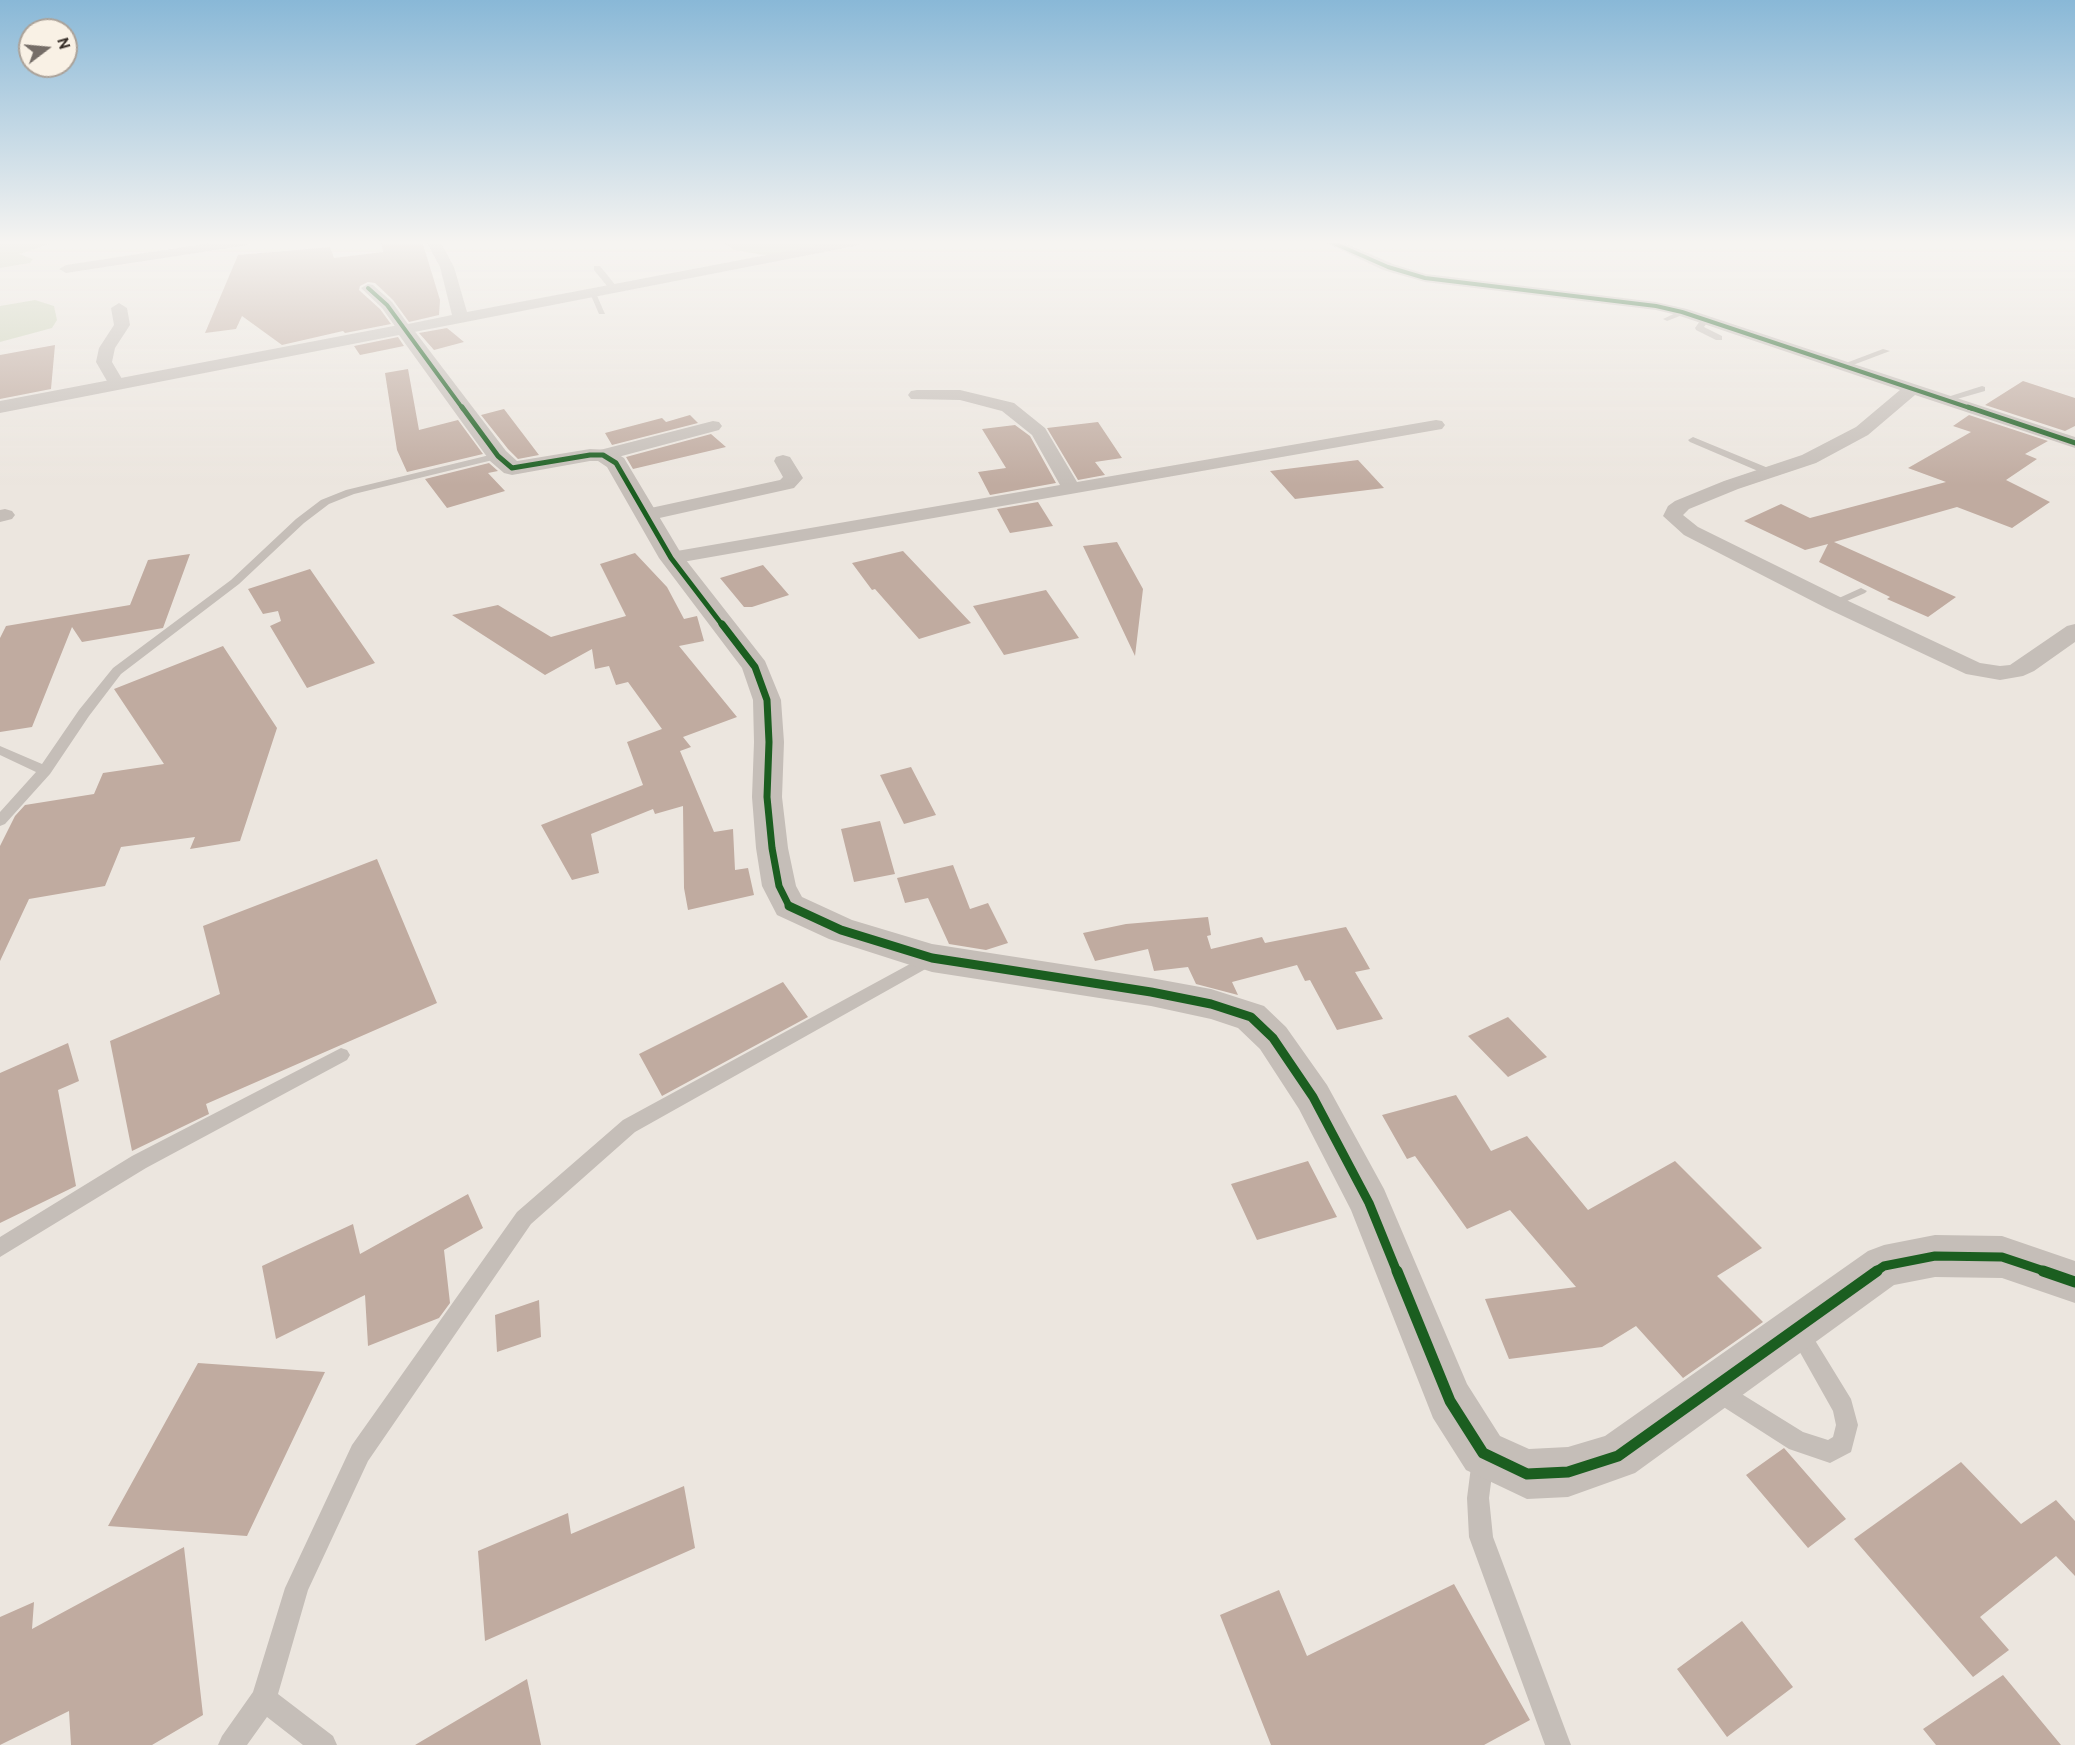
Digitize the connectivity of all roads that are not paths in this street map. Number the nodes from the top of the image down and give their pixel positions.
1 (122, 322) edge
2 (400, 322) edge
3 (430, 322) edge
4 (1703, 322) edge
5 (1712, 322) edge
6 (404, 328) junction
7 (1719, 338) dead end
8 (1886, 351) dead end
9 (1842, 366) junction
10 (117, 384) junction
11 (1912, 389) junction
12 (1982, 389) dead end
13 (917, 395) dead end
14 (1942, 400) junction
15 (0, 407) edge
16 (1436, 425) dead end
17 (713, 426) dead end
18 (1692, 440) dead end
19 (2075, 443) edge
20 (603, 455) junction
21 (498, 456) junction
22 (783, 461) dead end
23 (1769, 472) junction
24 (1071, 487) junction
25 (646, 515) junction
26 (671, 558) junction
27 (1861, 591) dead end
28 (1834, 603) junction
29 (2075, 631) edge
30 (0, 750) edge
31 (45, 771) junction
32 (0, 821) edge
33 (932, 958) junction
34 (341, 1055) dead end
35 (0, 1248) edge
36 (2075, 1282) edge
37 (1797, 1328) junction
38 (1714, 1388) junction
39 (1484, 1453) junction
40 (264, 1699) junction
41 (231, 1745) edge
42 (324, 1745) edge
43 (1558, 1745) edge

1 - 10 street
2 - 6 street
3 - 6 street
4 - 7 lane
5 - 9 street
6 - 10 street
6 - 21 street
8 - 9 lane
9 - 11 street
10 - 15 street
11 - 14 street
11 - 23 street
12 - 14 lane
13 - 24 street
14 - 19 street
16 - 24 street
17 - 20 street
18 - 23 lane
20 - 21 street
20 - 25 street
21 - 31 lane
22 - 25 street
23 - 28 street
24 - 26 street
25 - 26 street
26 - 33 street
27 - 28 lane
28 - 29 street
30 - 31 lane
31 - 32 lane
33 - 39 street
33 - 40 lane
34 - 35 lane
36 - 37 street
37 - 38 street
37 - 38 lane
38 - 39 street
39 - 43 lane
40 - 41 lane
40 - 42 lane

